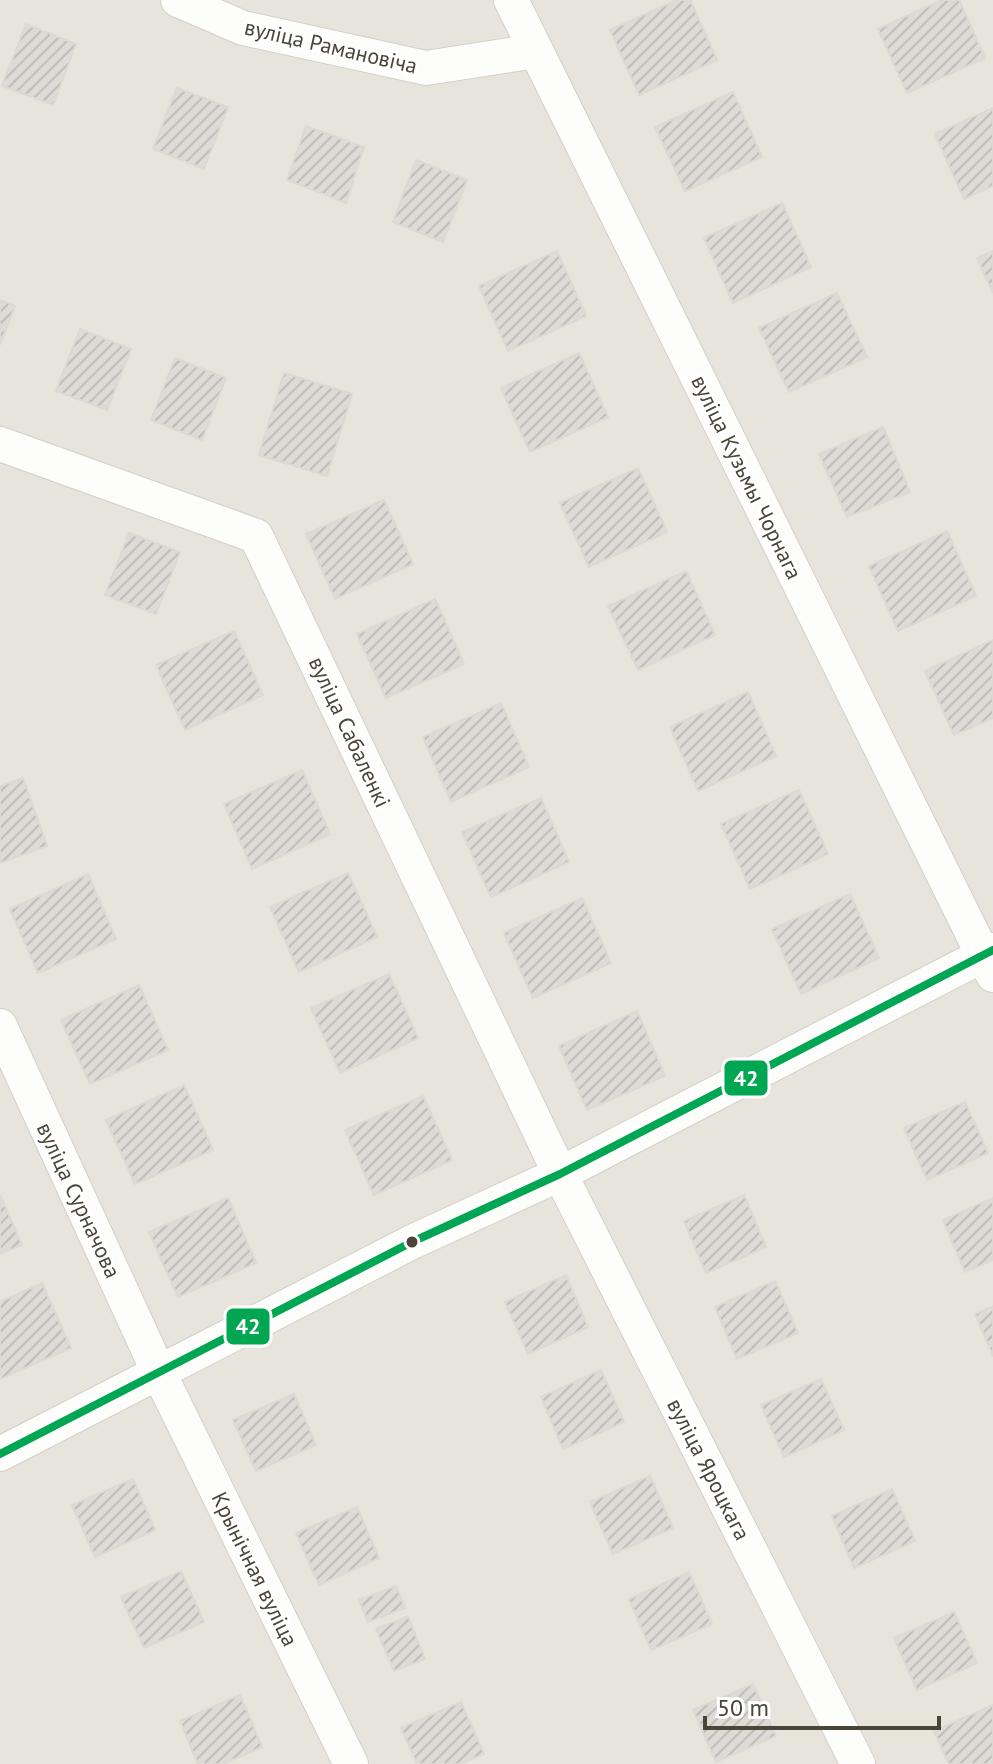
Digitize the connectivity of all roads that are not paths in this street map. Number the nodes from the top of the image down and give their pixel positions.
1 (178, 0) edge
2 (511, 0) edge
3 (536, 51) junction
4 (0, 444) edge
5 (989, 960) edge
6 (0, 1026) edge
7 (560, 1174) junction
8 (159, 1373) junction
9 (0, 1454) edge
10 (351, 1764) edge
11 (858, 1764) edge

1 - 3 street, вуліца Рамановіча
2 - 3 street, вуліца Кузьмы Чорнага
3 - 5 street, вуліца Кузьмы Чорнага
4 - 7 street, вуліца Сабаленкі
5 - 7 street
6 - 8 street, вуліца Сурначова
7 - 8 street
7 - 11 street, вуліца Яроцкага
8 - 9 street
8 - 10 street, Крынічная вуліца

